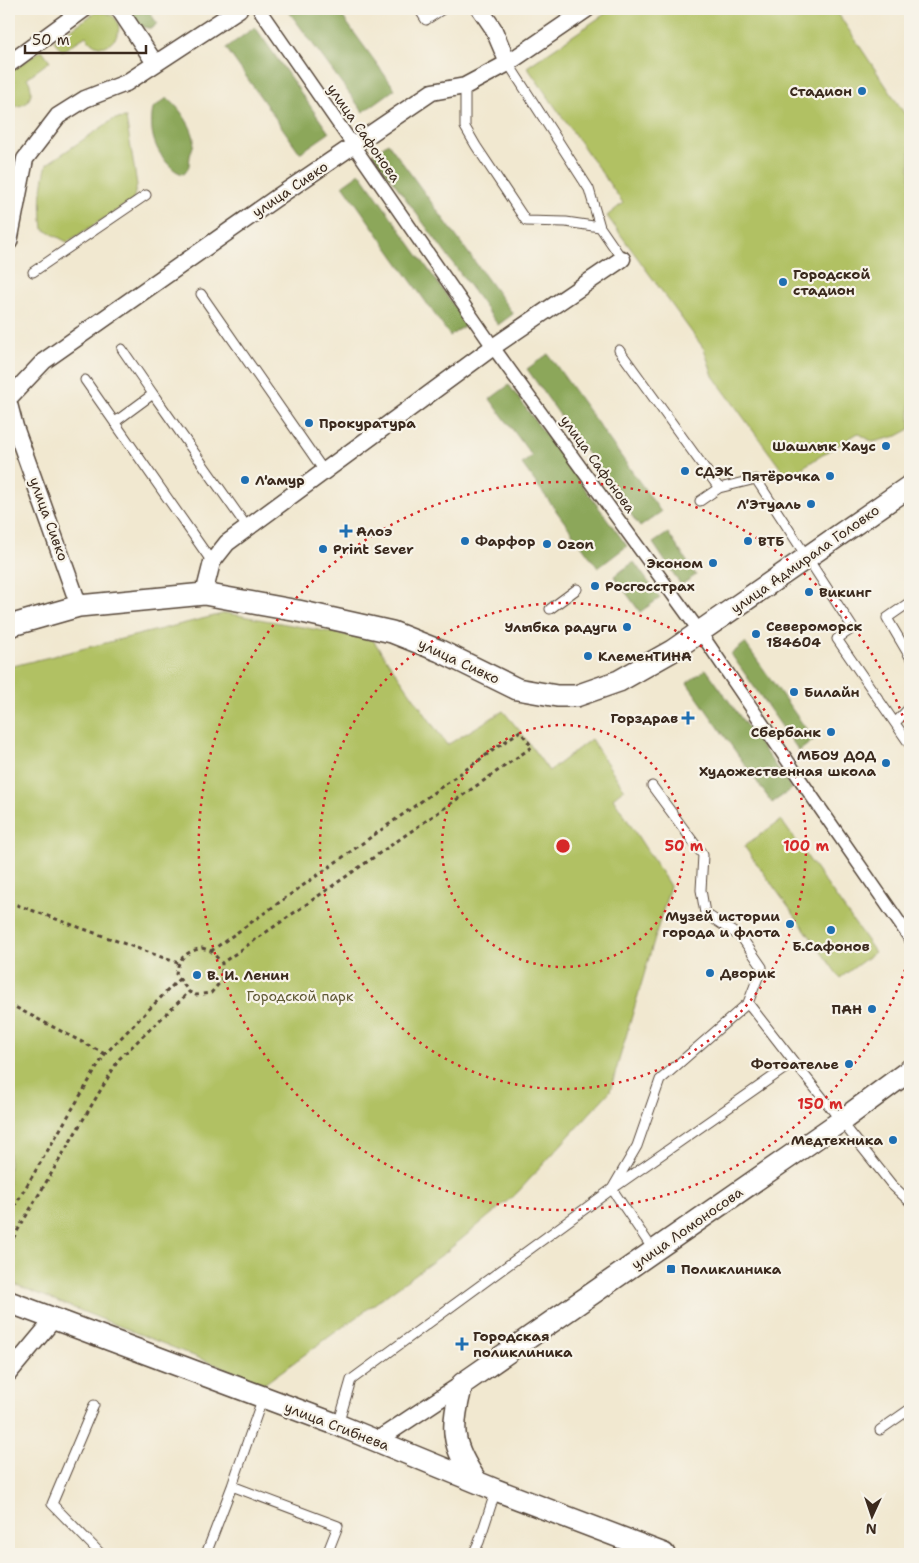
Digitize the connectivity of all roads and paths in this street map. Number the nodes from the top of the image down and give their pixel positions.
1 (84, 9) edge
2 (119, 9) edge
3 (239, 9) edge
4 (259, 9) edge
5 (418, 9) edge
6 (443, 9) edge
7 (480, 9) edge
8 (587, 9) edge
9 (155, 63) junction
10 (508, 63) junction
11 (9, 64) edge
12 (465, 86) junction
13 (354, 146) junction
14 (25, 159) junction
15 (9, 174) edge
16 (146, 195) dead end
17 (600, 227) junction
18 (9, 242) edge
19 (622, 259) joint
20 (33, 272) dead end
21 (201, 294) dead end
22 (493, 347) junction
23 (122, 349) dead end
24 (619, 350) dead end
25 (84, 380) dead end
26 (153, 394) junction
27 (9, 398) edge
28 (9, 404) edge
29 (115, 422) junction
30 (324, 471) junction
31 (910, 486) edge
32 (719, 488) junction
33 (700, 501) dead end
34 (248, 527) junction
35 (808, 557) junction
36 (212, 562) junction
37 (577, 589) dead end
38 (204, 594) junction
39 (910, 602) edge
40 (79, 606) junction
41 (550, 609) dead end
42 (9, 626) edge
43 (700, 632) junction
44 (910, 657) edge
45 (910, 707) edge
46 (895, 723) junction
47 (910, 745) edge
48 (652, 786) dead end
49 (9, 902) edge
50 (910, 938) edge
51 (211, 951) junction
52 (178, 963) junction
53 (222, 963) junction
54 (180, 978) junction
55 (189, 992) junction
56 (748, 1003) junction
57 (9, 1004) edge
58 (105, 1054) junction
59 (794, 1062) junction
60 (910, 1070) edge
61 (841, 1121) junction
62 (612, 1189) junction
63 (910, 1202) edge
64 (9, 1204) edge
65 (14, 1207) junction
66 (9, 1222) edge
67 (9, 1245) edge
68 (654, 1252) junction
69 (9, 1302) edge
70 (54, 1319) junction
71 (9, 1373) edge
72 (462, 1384) junction
73 (263, 1397) junction
74 (94, 1405) dead end
75 (910, 1409) edge
76 (338, 1426) junction
77 (880, 1430) dead end
78 (376, 1441) junction
79 (232, 1486) junction
80 (487, 1486) junction
81 (100, 1554) edge
82 (206, 1554) edge
83 (327, 1554) edge
84 (473, 1554) edge
85 (659, 1554) edge

1 - 11 street
2 - 9 street
3 - 9 street
4 - 13 street, улица Сафонова
5 - 6 lane
7 - 10 street
8 - 10 street, улица Сивко
9 - 14 street
10 - 12 street, улица Сивко
10 - 17 lane
12 - 13 street, улица Сивко
12 - 17 lane
13 - 22 street, улица Сафонова
13 - 27 street, улица Сивко
14 - 15 street
14 - 18 street
16 - 20 lane
17 - 19 lane
19 - 22 street
21 - 30 lane
22 - 30 street
22 - 43 street, улица Сафонова
23 - 26 lane
24 - 32 lane
25 - 29 lane
26 - 29 lane
26 - 34 lane
28 - 40 street, улица Сивко
29 - 36 lane
30 - 34 street
31 - 35 street, улица Адмирала Головко
32 - 33 lane
32 - 35 lane
34 - 36 street
35 - 43 street, улица Адмирала Головко
35 - 46 lane
36 - 38 street
37 - 41 lane
38 - 40 street, улица Сивко
38 - 43 street, улица Сивко
39 - 44 lane
40 - 42 street, улица Сивко
43 - 50 street, улица Сафонова
45 - 46 lane
46 - 47 lane
48 - 56 lane
49 - 52 path
51 - 52 path
51 - 53 path
51 - 53 path
52 - 54 path
53 - 55 path
54 - 55 path
54 - 58 path
55 - 67 path
56 - 59 lane
56 - 62 lane
57 - 58 path
58 - 65 path
59 - 61 lane
59 - 62 lane
60 - 61 street, улица Ломоносова
61 - 63 lane
61 - 68 street, улица Ломоносова
62 - 68 lane
62 - 76 lane
64 - 65 path
65 - 66 path
68 - 72 street, улица Ломоносова
69 - 70 street, улица Сгибнева
70 - 71 street
70 - 73 street, улица Сгибнева
72 - 78 street, улица Ломоносова
72 - 80 street
73 - 76 street, улица Сгибнева
73 - 79 lane
74 - 81 lane
75 - 77 lane
76 - 78 street, улица Сгибнева
78 - 80 street, улица Сгибнева
79 - 82 lane
79 - 83 lane
80 - 84 lane
80 - 85 street, улица Сгибнева

